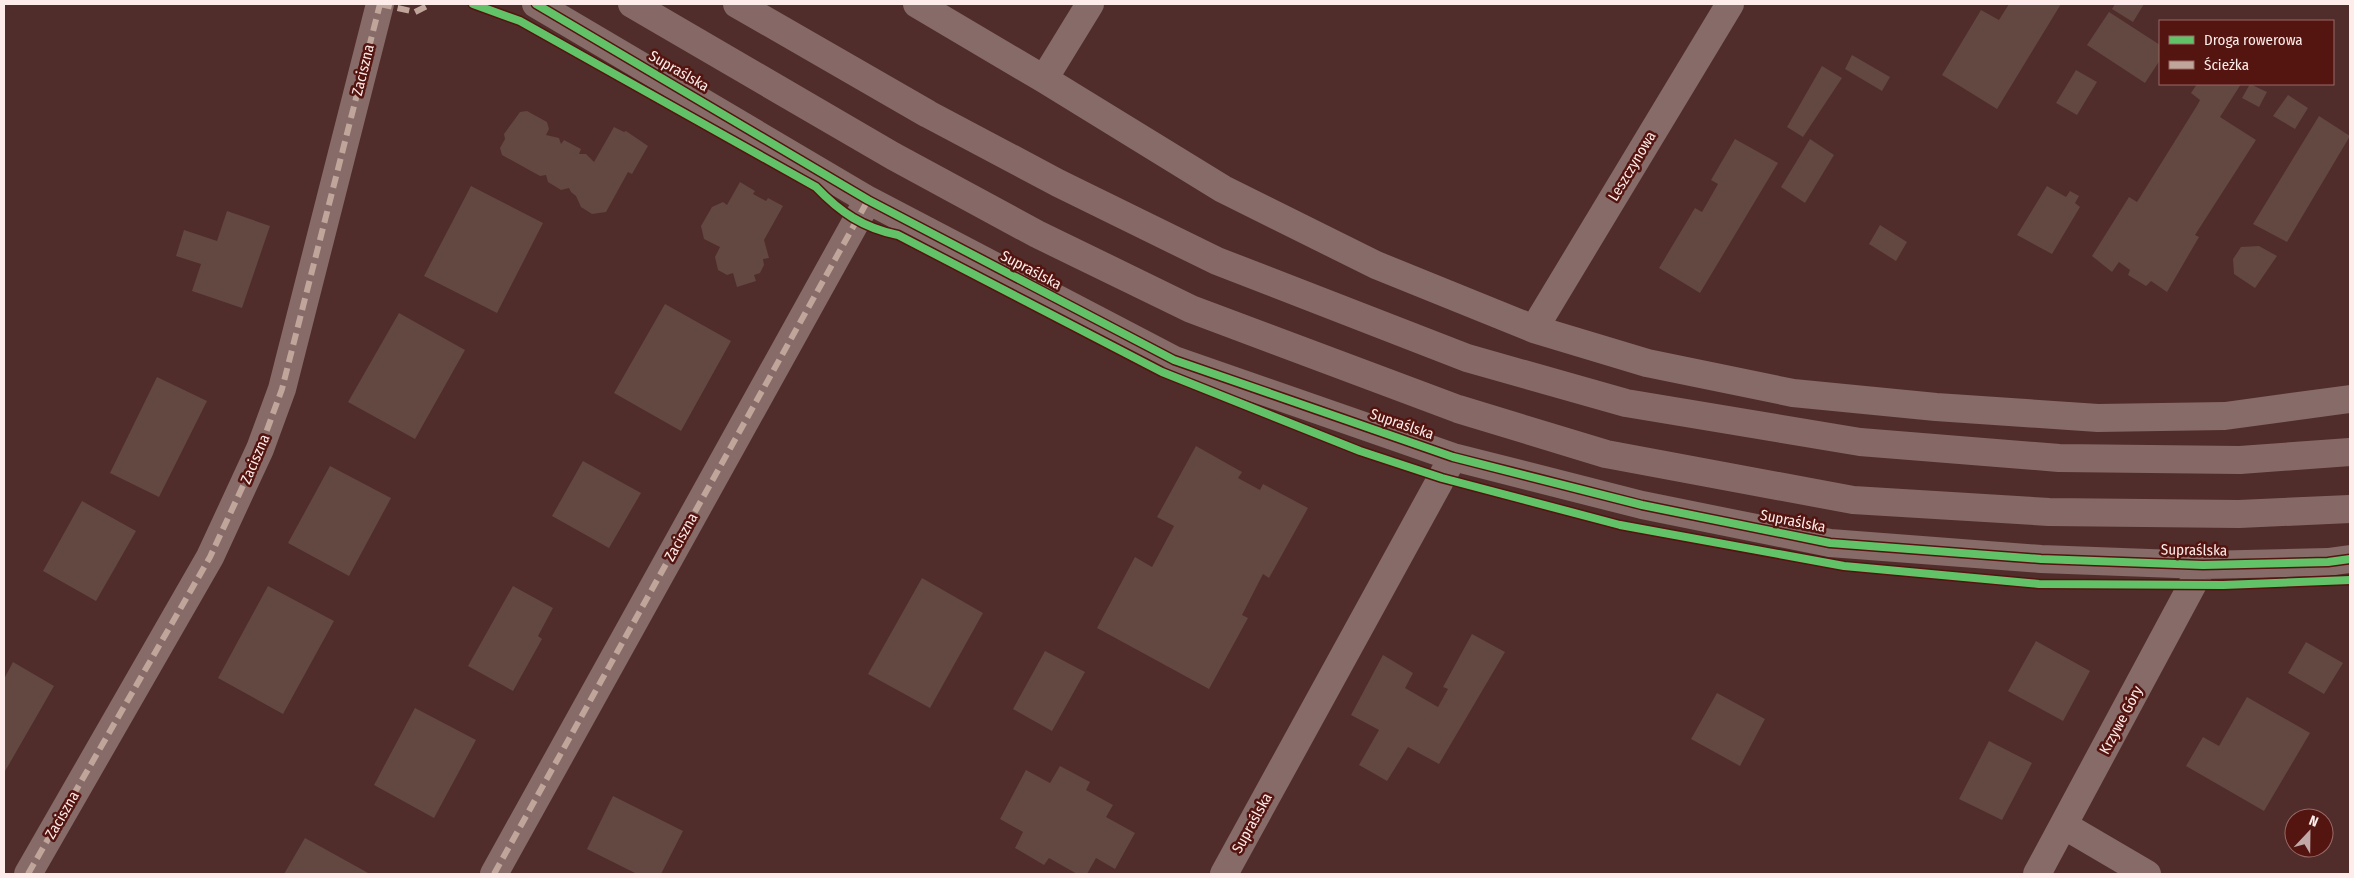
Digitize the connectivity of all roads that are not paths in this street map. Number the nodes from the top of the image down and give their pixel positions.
1 (380, 4) edge
2 (536, 4) edge
3 (632, 4) edge
4 (737, 4) edge
5 (917, 4) edge
6 (1090, 4) edge
7 (1730, 4) edge
8 (1044, 79) junction
9 (868, 200) junction
10 (1534, 329) junction
11 (2350, 399) edge
12 (2350, 452) edge
13 (1453, 457) junction
14 (2350, 509) edge
15 (2350, 559) edge
16 (2204, 565) junction
17 (2065, 826) junction
18 (28, 874) edge
19 (494, 874) edge
20 (1224, 874) edge
21 (2037, 874) edge
22 (2147, 874) edge

1 - 18 street, Zaciszna
2 - 9 street, Supraślska
3 - 14 main road
4 - 12 main road
5 - 8 street
6 - 8 street
7 - 10 street, Leszczynowa
8 - 10 street
9 - 13 street, Supraślska
9 - 19 street, Zaciszna
10 - 11 street
13 - 16 street, Supraślska
13 - 20 street, Supraślska
15 - 16 street, Supraślska
16 - 17 street, Krzywe Góry
17 - 21 street, Krzywe Góry
17 - 22 street

